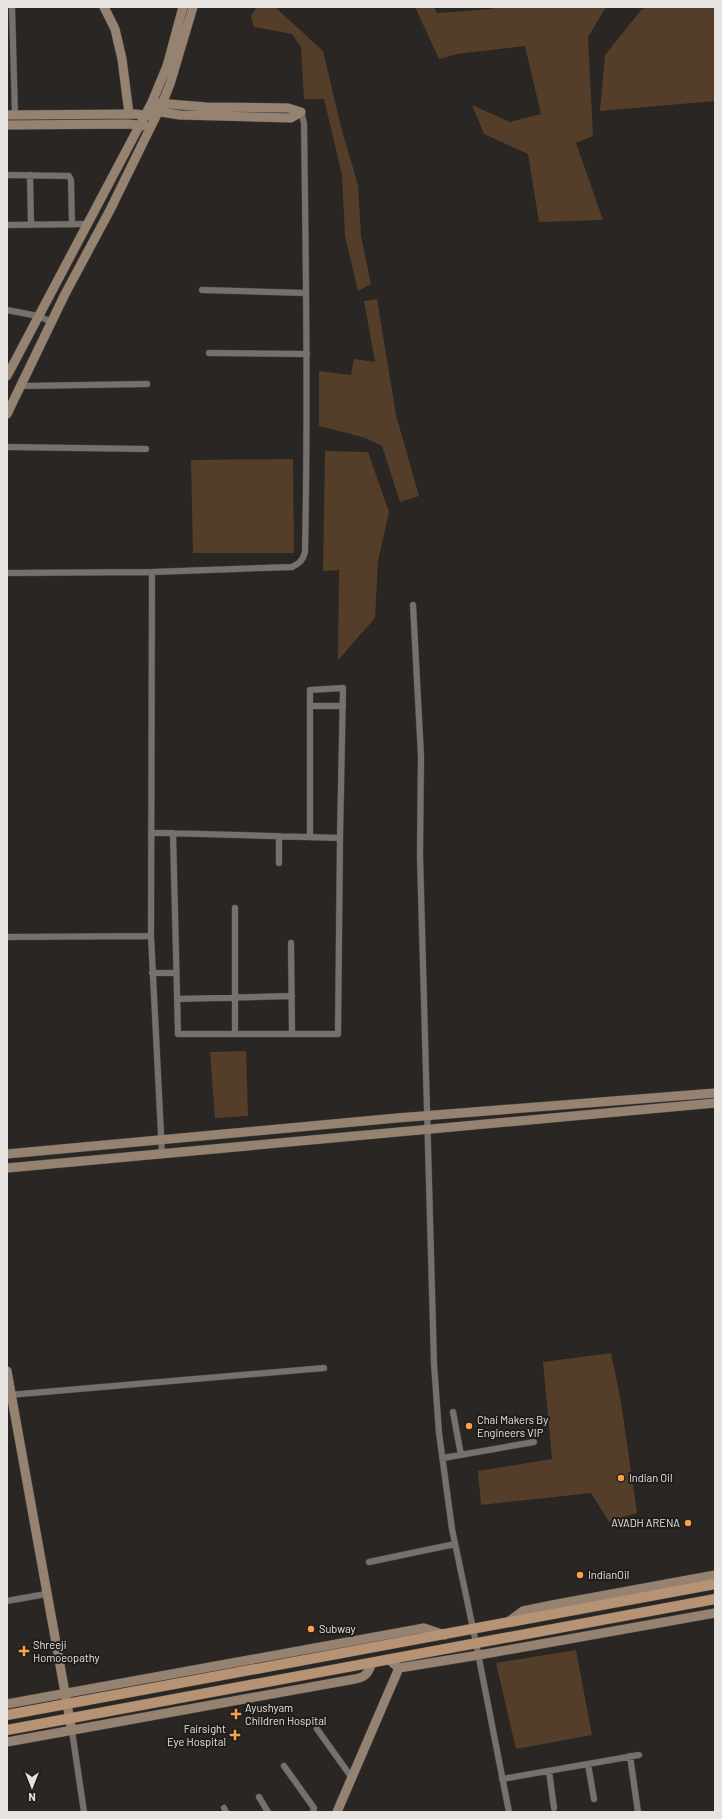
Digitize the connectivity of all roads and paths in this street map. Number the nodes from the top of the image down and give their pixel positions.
1 (12, 7) edge
2 (104, 7) edge
3 (183, 7) edge
4 (193, 7) edge
5 (148, 109) junction
6 (159, 111) junction
7 (300, 112) joint
8 (129, 114) junction
9 (11, 115) edge
10 (140, 124) junction
11 (7, 125) edge
12 (151, 127) junction
13 (30, 175) junction
14 (7, 176) edge
15 (72, 224) junction
16 (87, 224) junction
17 (7, 225) edge
18 (30, 225) junction
19 (202, 290) dead end
20 (306, 293) junction
21 (7, 310) edge
22 (38, 316) junction
23 (52, 322) junction
24 (209, 353) dead end
25 (306, 354) junction
26 (7, 376) edge
27 (147, 384) dead end
28 (22, 386) junction
29 (7, 414) edge
30 (7, 447) edge
31 (146, 449) dead end
32 (152, 572) junction
33 (7, 573) edge
34 (414, 605) dead end
35 (310, 706) junction
36 (342, 706) junction
37 (151, 833) junction
38 (173, 833) junction
39 (279, 836) junction
40 (310, 837) junction
41 (340, 838) junction
42 (279, 863) dead end
43 (235, 908) dead end
44 (151, 936) junction
45 (7, 937) edge
46 (290, 943) dead end
47 (152, 973) junction
48 (176, 973) junction
49 (292, 996) junction
50 (235, 998) junction
51 (177, 999) junction
52 (235, 1033) junction
53 (292, 1034) junction
54 (715, 1093) edge
55 (715, 1103) edge
56 (427, 1116) junction
57 (427, 1130) junction
58 (160, 1140) junction
59 (7, 1154) edge
60 (162, 1154) junction
61 (7, 1168) edge
62 (324, 1368) dead end
63 (7, 1370) edge
64 (9, 1395) edge
65 (453, 1412) dead end
66 (534, 1442) dead end
67 (461, 1455) junction
68 (443, 1458) junction
69 (455, 1544) junction
70 (369, 1562) dead end
71 (715, 1575) edge
72 (715, 1584) edge
73 (46, 1594) junction
74 (7, 1600) edge
75 (715, 1600) edge
76 (715, 1613) edge
77 (507, 1623) junction
78 (473, 1629) junction
79 (445, 1635) junction
80 (476, 1643) junction
81 (479, 1656) junction
82 (388, 1659) junction
83 (372, 1663) junction
84 (399, 1668) junction
85 (64, 1694) junction
86 (7, 1704) edge
87 (66, 1705) junction
88 (7, 1715) edge
89 (70, 1720) junction
90 (317, 1729) dead end
91 (7, 1730) edge
92 (72, 1731) junction
93 (7, 1742) edge
94 (639, 1755) dead end
95 (630, 1756) junction
96 (588, 1764) junction
97 (284, 1766) dead end
98 (549, 1771) junction
99 (352, 1778) junction
100 (502, 1779) junction
101 (259, 1797) dead end
102 (594, 1799) dead end
103 (554, 1808) dead end
104 (84, 1812) edge
105 (268, 1812) edge
106 (313, 1812) edge
107 (337, 1812) edge
108 (509, 1812) edge
109 (638, 1812) edge

1 - 9 street
2 - 8 street
3 - 5 street
4 - 6 street
5 - 6 street
5 - 6 street
5 - 8 street
5 - 10 street
6 - 7 street
6 - 12 street
7 - 20 street
8 - 9 street
10 - 11 street
10 - 12 street
10 - 16 street
12 - 23 street
13 - 14 street
13 - 15 street
13 - 18 street
15 - 16 street
15 - 18 street
16 - 22 street
17 - 18 street
19 - 20 street
20 - 25 street
21 - 22 street
22 - 23 street
22 - 26 street
23 - 28 street
24 - 25 street
25 - 32 street
27 - 28 street
28 - 29 street
30 - 31 street
32 - 33 street
32 - 37 street
34 - 56 street
35 - 36 street
35 - 36 street
35 - 40 street
36 - 41 street
37 - 38 street
37 - 44 street
38 - 39 street
38 - 48 street
39 - 40 street
39 - 42 street
40 - 41 street
41 - 53 street
43 - 50 street
44 - 45 street
44 - 47 street
46 - 49 street
47 - 48 street
47 - 58 street
48 - 51 street
49 - 50 street
49 - 53 street
50 - 51 street
50 - 52 street
51 - 52 street
52 - 53 street
54 - 56 street
55 - 57 street
56 - 57 street
56 - 58 street
57 - 60 street
57 - 68 street
58 - 59 street
58 - 60 street
60 - 61 street
62 - 64 street
63 - 64 street
64 - 73 street
65 - 67 street
66 - 67 street
67 - 68 street
68 - 69 street
69 - 70 street
69 - 78 street
71 - 77 street
72 - 77 main road
73 - 74 street
73 - 85 street
75 - 80 main road
76 - 81 street
77 - 78 main road
78 - 79 main road
78 - 80 street
79 - 85 street
79 - 87 main road
80 - 81 street
80 - 82 main road
81 - 84 street
81 - 100 street
82 - 83 main road
82 - 84 street
83 - 89 main road
83 - 92 street
84 - 99 street
85 - 86 street
85 - 87 street
87 - 88 main road
87 - 89 street
89 - 91 main road
89 - 92 street
90 - 99 street
92 - 93 street
92 - 104 street
94 - 95 street
95 - 96 street
95 - 109 street
96 - 98 street
96 - 102 street
97 - 106 street
98 - 100 street
98 - 103 street
99 - 107 street
100 - 108 street
101 - 105 street

